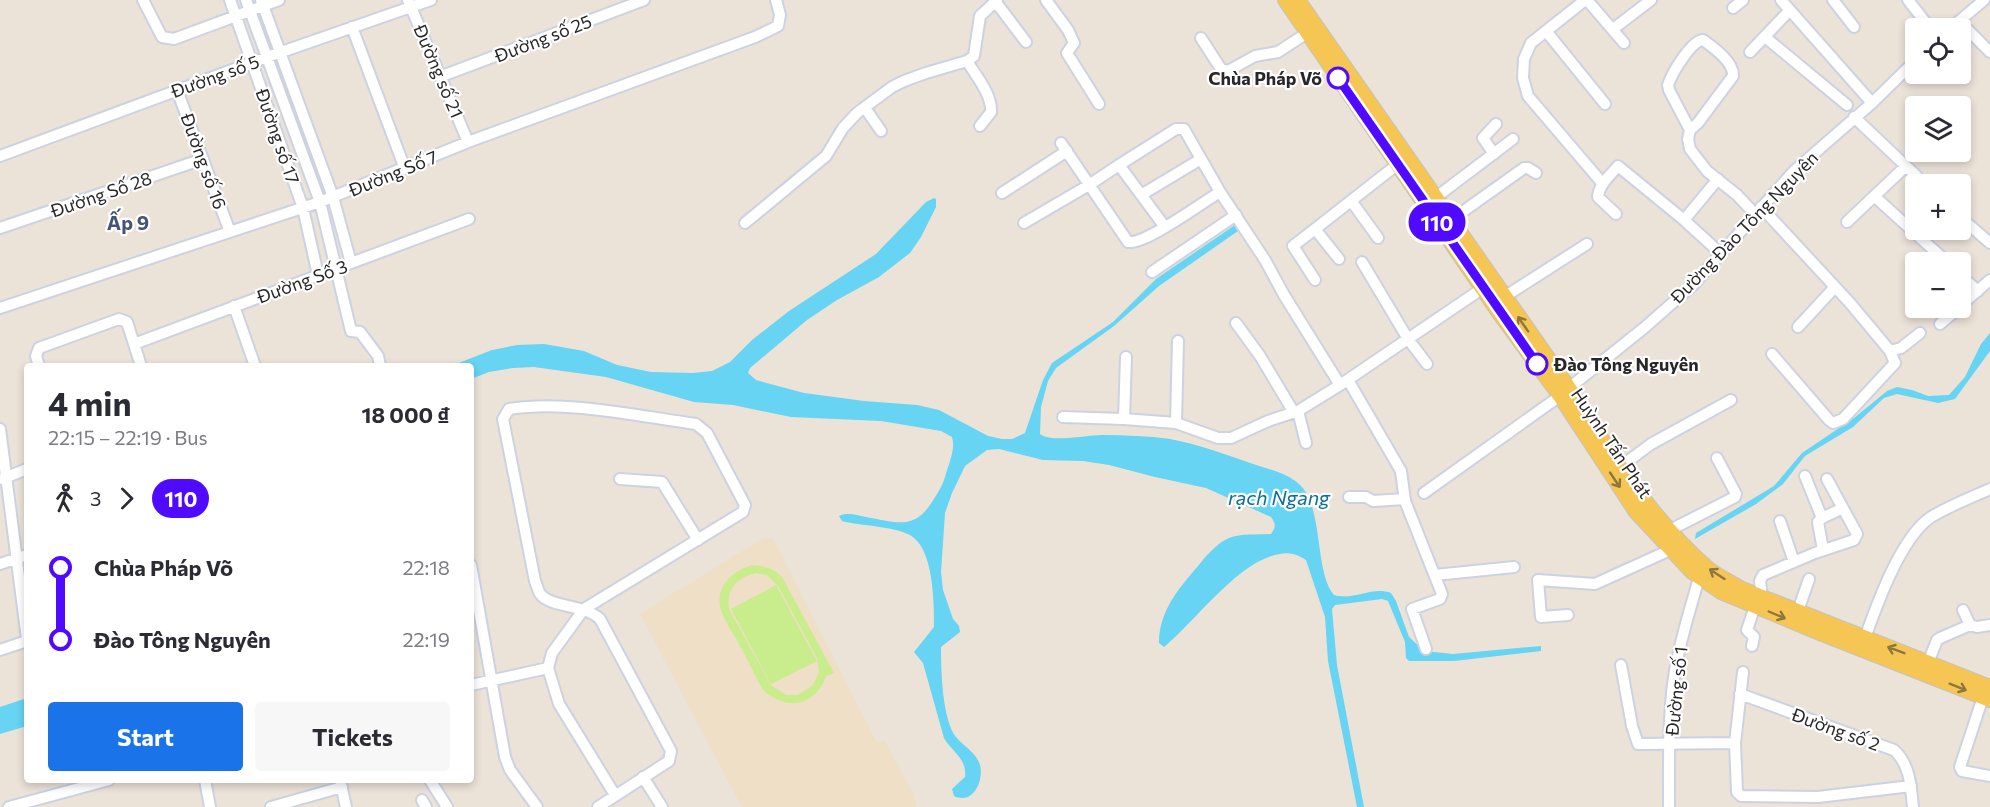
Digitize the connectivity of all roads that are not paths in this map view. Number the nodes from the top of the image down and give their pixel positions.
1 (143, 0) edge
2 (230, 0) edge
3 (279, 0) edge
4 (431, 0) edge
5 (644, 0) edge
6 (776, 0) edge
7 (1046, 0) edge
8 (1285, 0) edge
9 (1298, 0) edge
10 (1585, 0) edge
11 (1651, 0) edge
12 (1743, 0) edge
13 (1781, 0) edge
14 (1833, 0) edge
15 (1908, 0) edge
16 (1984, 0) edge
17 (996, 1) edge
18 (262, 3) edge
19 (409, 3) edge
20 (248, 5) edge
21 (1733, 8) dead end
22 (1790, 10) junction
23 (236, 16) junction
24 (1922, 18) edge
25 (1963, 18) edge
26 (352, 27) junction
27 (1854, 27) dead end
28 (1613, 29) junction
29 (1546, 31) junction
30 (1307, 33) junction
31 (1765, 37) junction
32 (1971, 37) edge
33 (1201, 38) dead end
34 (1026, 42) dead end
35 (1624, 42) dead end
36 (265, 52) junction
37 (280, 52) junction
38 (1750, 52) dead end
39 (1990, 52) edge
40 (251, 58) junction
41 (967, 61) junction
42 (1905, 71) edge
43 (442, 76) junction
44 (177, 90) junction
45 (1353, 90) junction
46 (1872, 103) junction
47 (1099, 104) dead end
48 (1605, 104) dead end
49 (1847, 105) dead end
50 (865, 108) junction
51 (1854, 117) junction
52 (1496, 124) dead end
53 (980, 126) dead end
54 (1690, 130) junction
55 (881, 131) dead end
56 (1513, 139) dead end
57 (468, 142) junction
58 (1494, 154) junction
59 (0, 156) edge
60 (203, 159) junction
61 (1201, 159) junction
62 (1398, 164) junction
63 (1119, 165) junction
64 (1905, 167) junction
65 (405, 169) junction
66 (1536, 173) dead end
67 (1913, 174) edge
68 (1718, 179) junction
69 (1602, 184) junction
70 (1089, 185) junction
71 (1220, 192) junction
72 (1002, 193) dead end
73 (1141, 195) junction
74 (1874, 196) junction
75 (333, 197) junction
76 (1435, 198) junction
77 (320, 202) junction
78 (1352, 202) junction
79 (303, 208) junction
80 (1758, 210) junction
81 (1616, 214) dead end
82 (1236, 215) junction
83 (469, 219) dead end
84 (1451, 220) junction
85 (1684, 220) junction
86 (1847, 222) dead end
87 (745, 223) dead end
88 (1024, 223) dead end
89 (1165, 227) junction
90 (1971, 227) edge
91 (0, 228) edge
92 (1316, 229) junction
93 (230, 232) junction
94 (1378, 238) dead end
95 (1990, 243) edge
96 (1587, 244) dead end
97 (1936, 252) edge
98 (1720, 253) junction
99 (1339, 259) dead end
100 (1362, 261) dead end
101 (351, 263) junction
102 (335, 269) junction
103 (1152, 272) dead end
104 (318, 275) junction
105 (1315, 280) dead end
106 (1990, 280) edge
107 (1971, 285) edge
108 (1835, 287) junction
109 (1483, 288) junction
110 (1978, 291) junction
111 (1504, 297) junction
112 (1971, 297) edge
113 (234, 306) junction
114 (0, 308) edge
115 (1947, 318) edge
116 (1236, 323) dead end
117 (1940, 324) dead end
118 (1797, 327) dead end
119 (1920, 333) dead end
120 (1408, 339) junction
121 (1178, 341) dead end
122 (134, 344) junction
123 (1890, 351) junction
124 (1772, 354) dead end
125 (1126, 357) dead end
126 (38, 363) edge
127 (140, 363) edge
128 (254, 363) edge
129 (379, 363) edge
130 (1427, 364) dead end
131 (1344, 383) junction
132 (1564, 392) junction
133 (1731, 400) dead end
134 (1295, 411) junction
135 (1063, 417) dead end
136 (1124, 419) junction
137 (1176, 423) junction
138 (0, 429) edge
139 (1306, 442) dead end
140 (1717, 458) dead end
141 (1620, 467) junction
142 (24, 471) edge
143 (1805, 476) dead end
144 (3, 478) edge
145 (620, 479) dead end
146 (1827, 479) dead end
147 (1990, 489) edge
148 (1424, 493) dead end
149 (1349, 497) dead end
150 (1405, 499) junction
151 (1842, 508) junction
152 (1822, 518) junction
153 (1780, 521) dead end
154 (1670, 530) junction
155 (698, 540) junction
156 (1671, 550) junction
157 (1823, 550) junction
158 (22, 556) edge
159 (1794, 562) junction
160 (0, 564) edge
161 (1514, 567) dead end
162 (1435, 575) junction
163 (1699, 578) junction
164 (1809, 579) dead end
165 (474, 581) edge
166 (24, 590) edge
167 (1758, 601) junction
168 (585, 609) junction
169 (1963, 610) dead end
170 (1798, 611) junction
171 (1568, 615) dead end
172 (1970, 625) junction
173 (1990, 625) edge
174 (1865, 638) junction
175 (24, 641) edge
176 (1752, 646) dead end
177 (1426, 649) dead end
178 (0, 650) edge
179 (1928, 663) junction
180 (1621, 665) dead end
181 (548, 668) junction
182 (1743, 672) dead end
183 (492, 680) junction
184 (474, 684) edge
185 (1740, 694) junction
186 (1988, 694) edge
187 (1735, 743) junction
188 (1670, 744) junction
189 (1990, 776) edge
190 (643, 777) junction
191 (206, 783) edge
192 (432, 783) edge
193 (76, 784) edge
194 (341, 784) edge
195 (1911, 786) junction
196 (615, 795) junction
197 (9, 807) edge
198 (210, 807) edge
199 (271, 807) edge
200 (346, 807) edge
201 (447, 807) edge
202 (537, 807) edge
203 (598, 807) edge
204 (662, 807) edge
205 (1669, 807) edge
206 (1913, 807) edge

1 - 23 street
2 - 23 street, Đường số 17
3 - 18 street
4 - 19 street, Đường số 5
5 - 43 street, Đường số 25
6 - 57 street, Đường Số 7
7 - 47 street
8 - 30 main road, Huỳnh Tấn Phát
9 - 45 main road, Huỳnh Tấn Phát
10 - 28 street
10 - 29 street
11 - 28 street
12 - 21 street
13 - 22 street
14 - 27 street
15 - 24 street
16 - 25 street
17 - 34 street
17 - 41 street
18 - 20 street
18 - 37 street
19 - 26 street, Đường số 5
19 - 43 street, Đường số 21
20 - 23 street
20 - 36 street, Đường số 17
22 - 31 street
22 - 46 street
23 - 40 street, Đường số 17
26 - 37 street, Đường số 5
26 - 65 street
28 - 35 street
29 - 48 street
29 - 69 street
30 - 33 street
30 - 45 main road, Huỳnh Tấn Phát
31 - 38 street
31 - 49 street
32 - 39 street
36 - 37 street, Đường số 5
36 - 40 street, Đường số 5
36 - 77 street, Đường số 17
37 - 75 street
40 - 44 street, Đường số 5
40 - 79 street, Đường số 17
41 - 50 street
41 - 53 street
42 - 46 street, Đường Đào Tông Nguyên
43 - 57 street, Đường số 21
44 - 59 street, Đường số 5
44 - 60 street, Đường số 16
45 - 62 main road, Huỳnh Tấn Phát
45 - 76 main road, Huỳnh Tấn Phát
46 - 51 street, Đường Đào Tông Nguyên
50 - 55 street
50 - 87 street
51 - 64 street
51 - 80 street, Đường Đào Tông Nguyên
52 - 58 street
54 - 54 street
54 - 68 street
56 - 58 street
57 - 65 street, Đường Số 7
58 - 76 street
60 - 91 street, Đường Số 28
60 - 93 street, Đường số 16
61 - 63 street
61 - 71 street
61 - 73 street
62 - 78 street
62 - 109 main road, Huỳnh Tấn Phát
63 - 70 street
63 - 73 street
64 - 67 street
64 - 74 street
65 - 75 street, Đường Số 7
66 - 84 street
68 - 80 street
68 - 85 street
69 - 81 street
69 - 85 street
70 - 72 street
70 - 88 street
70 - 89 street
71 - 82 street
71 - 89 street
73 - 89 street
74 - 86 street
74 - 97 street
75 - 77 street, Đường Số 7
75 - 101 street
76 - 84 main road, Huỳnh Tấn Phát
77 - 79 street, Đường Số 7
77 - 102 street, Đường số 17
78 - 92 street
78 - 94 street
79 - 93 street, Đường Số 7
79 - 104 street, Đường số 17
80 - 98 street, Đường Đào Tông Nguyên
80 - 108 street
82 - 103 street
82 - 131 street
83 - 101 street, Đường Số 3
84 - 111 main road, Huỳnh Tấn Phát
85 - 98 street
90 - 95 street
92 - 99 street
92 - 105 street
93 - 114 street, Đường Số 7
96 - 111 street
98 - 132 street, Đường Đào Tông Nguyên
100 - 120 street
101 - 102 street, Đường Số 3
102 - 104 street, Đường Số 3
102 - 129 street
104 - 113 street, Đường Số 3
106 - 110 street
107 - 110 street
108 - 118 street
108 - 123 street
109 - 120 street
109 - 132 main road, Huỳnh Tấn Phát
110 - 112 street
132 -> 111 main road, Huỳnh Tấn Phát
113 - 122 street, Đường Số 3
113 - 128 street
115 - 117 street
116 - 134 street
119 - 123 street
120 - 130 street
120 - 131 street
121 - 137 street
122 - 126 street
122 - 127 street
123 - 124 street
125 - 136 street
131 - 134 street
131 - 150 street
132 - 141 main road, Huỳnh Tấn Phát
132 - 148 street, Đường Đào Tông Nguyên
132 -> 156 main road, Huỳnh Tấn Phát
133 - 141 street
134 - 137 street
134 - 139 street
135 - 136 street
136 - 137 street
138 - 144 street
140 - 154 street
141 - 154 main road, Huỳnh Tấn Phát
142 - 144 street
143 - 152 street
144 - 158 street
145 - 155 street
146 - 151 street
147 - 174 street
149 - 150 street
150 - 162 street
151 - 152 street
151 - 157 street
152 - 157 street
153 - 159 street
167 -> 154 main road, Huỳnh Tấn Phát
155 - 168 street
155 - 168 street
156 - 163 main road, Huỳnh Tấn Phát
156 - 171 street
157 - 159 street
158 - 160 street
158 - 166 street
159 - 167 street
161 - 162 street
162 - 177 street
163 - 167 main road, Huỳnh Tấn Phát
163 - 188 street, Đường số 1
164 - 170 street
165 - 183 street
167 - 170 main road, Huỳnh Tấn Phát
167 - 176 street
167 -> 186 main road, Huỳnh Tấn Phát
168 - 181 street
168 - 190 street
169 - 172 street
170 - 174 main road, Huỳnh Tấn Phát
172 - 173 street
172 - 179 street
179 -> 174 main road, Huỳnh Tấn Phát
175 - 178 street
179 - 186 main road, Huỳnh Tấn Phát
180 - 188 street
181 - 183 street
181 - 196 street
182 - 185 street
183 - 184 street
183 - 202 street
185 - 187 street
185 - 195 street, Đường số 2
186 - 189 street
187 - 188 street
187 - 195 street
188 - 205 street, Đường số 1
190 - 196 street
190 - 204 street
191 - 198 street
192 - 201 street
193 - 197 street
194 - 199 street
194 - 200 street
195 - 206 street
196 - 203 street

